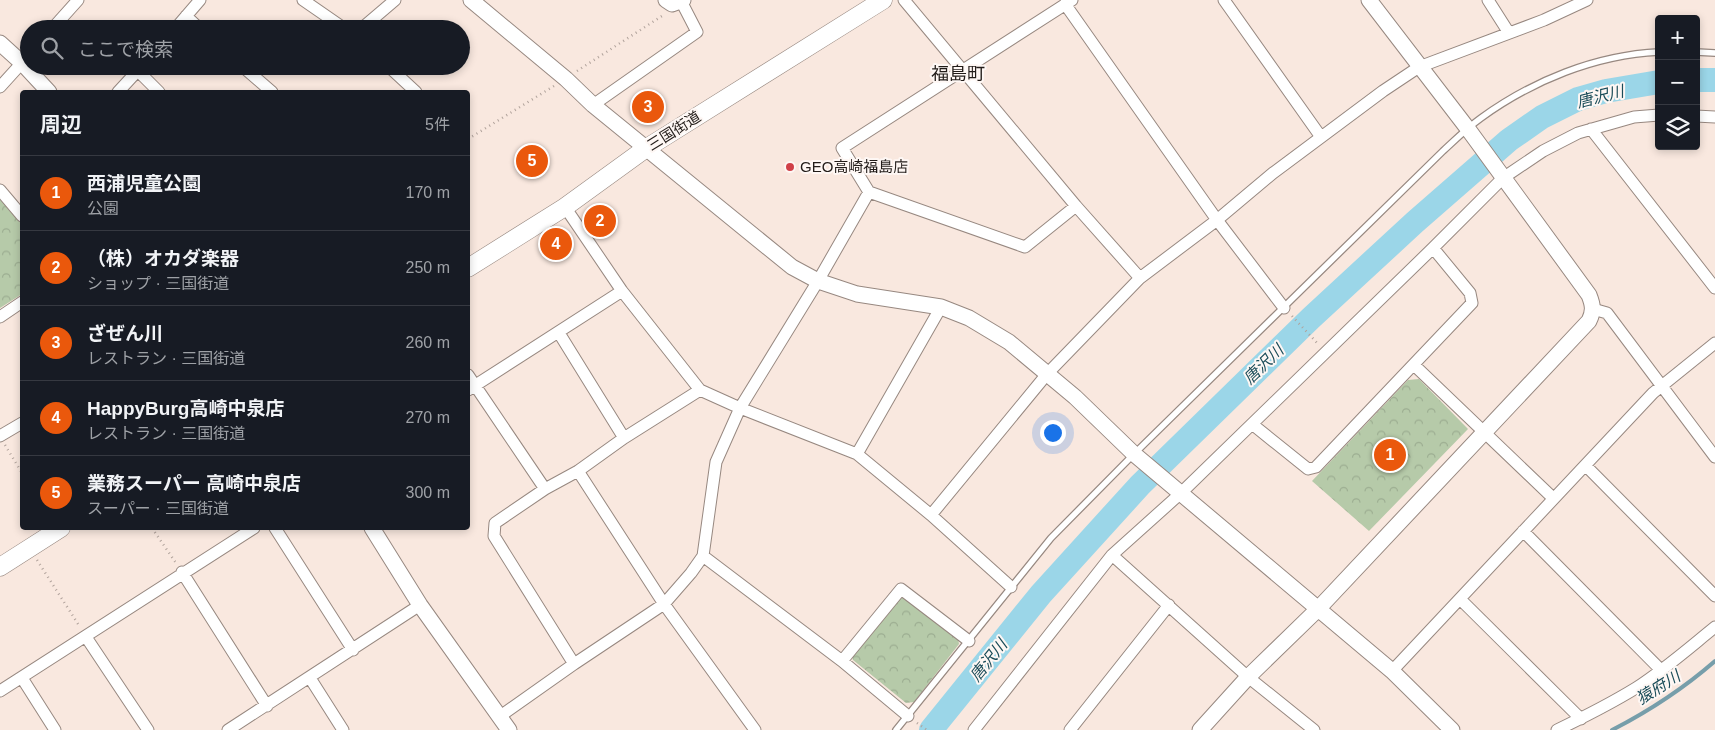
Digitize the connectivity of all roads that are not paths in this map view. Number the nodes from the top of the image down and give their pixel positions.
1 (78, 0) edge
2 (200, 0) edge
3 (303, 0) edge
4 (395, 0) edge
5 (471, 0) edge
6 (883, 0) edge
7 (904, 0) edge
8 (1224, 0) edge
9 (1369, 0) edge
10 (1488, 0) edge
11 (1587, 0) edge
12 (675, 1) edge
13 (1069, 2) edge
14 (186, 16) junction
15 (60, 20) edge
16 (183, 20) edge
17 (190, 20) edge
18 (332, 20) edge
19 (372, 20) edge
20 (1509, 33) junction
21 (0, 43) edge
22 (1700, 52) edge
23 (1655, 53) edge
24 (1715, 53) edge
25 (20, 56) edge
26 (20, 65) edge
27 (1419, 66) junction
28 (964, 70) junction
29 (37, 75) edge
30 (134, 75) edge
31 (146, 75) edge
32 (252, 75) edge
33 (398, 75) edge
34 (0, 87) edge
35 (48, 90) edge
36 (120, 90) edge
37 (157, 90) edge
38 (270, 90) edge
39 (414, 90) edge
40 (593, 105) junction
41 (1655, 115) edge
42 (1700, 117) edge
43 (1713, 119) edge
44 (1591, 129) junction
45 (1470, 133) junction
46 (1321, 137) junction
47 (645, 149) junction
48 (1500, 174) junction
49 (0, 190) edge
50 (870, 192) junction
51 (1076, 206) junction
52 (565, 207) junction
53 (20, 214) edge
54 (1217, 220) junction
55 (1433, 248) junction
56 (470, 267) edge
57 (1140, 278) junction
58 (818, 281) junction
59 (1715, 288) edge
60 (622, 291) junction
61 (20, 303) edge
62 (941, 307) junction
63 (1593, 309) junction
64 (1287, 312) junction
65 (0, 317) edge
66 (559, 333) junction
67 (1715, 344) edge
68 (1414, 365) junction
69 (1047, 374) junction
70 (1662, 386) junction
71 (471, 388) edge
72 (700, 390) junction
73 (740, 408) junction
74 (20, 424) edge
75 (1252, 424) junction
76 (1484, 432) junction
77 (0, 436) edge
78 (624, 438) junction
79 (857, 454) junction
80 (1136, 455) junction
81 (1715, 457) edge
82 (1586, 466) junction
83 (578, 471) junction
84 (544, 489) junction
85 (1178, 491) junction
86 (1553, 498) junction
87 (930, 516) junction
88 (58, 530) edge
89 (251, 530) edge
90 (276, 530) edge
91 (373, 530) edge
92 (1523, 531) junction
93 (1112, 555) junction
94 (703, 556) junction
95 (0, 567) edge
96 (182, 572) junction
97 (1011, 587) junction
98 (1715, 596) edge
99 (1460, 599) junction
100 (664, 604) junction
101 (420, 605) junction
102 (1169, 605) junction
103 (1318, 609) junction
104 (1715, 627) edge
105 (86, 637) junction
106 (968, 641) junction
107 (353, 650) junction
108 (842, 661) junction
109 (574, 664) junction
110 (1661, 670) junction
111 (1392, 671) junction
112 (1248, 677) junction
113 (22, 678) junction
114 (310, 678) junction
115 (0, 691) edge
116 (267, 706) junction
117 (498, 717) junction
118 (912, 719) junction
119 (1581, 719) junction
120 (1446, 728) edge
121 (55, 730) edge
122 (148, 730) edge
123 (228, 730) edge
124 (343, 730) edge
125 (509, 730) edge
126 (755, 730) edge
127 (896, 730) edge
128 (974, 730) edge
129 (1070, 730) edge
130 (1200, 730) edge
131 (1314, 730) edge
132 (1557, 730) edge

1 - 15 street
2 - 14 street
3 - 18 street
4 - 19 street
5 - 40 street
6 - 47 main road, 三国街道
7 - 28 street
8 - 46 street
9 - 27 street
10 - 20 street
11 - 20 street
12 - 40 street
13 - 28 street
13 - 54 street
14 - 16 street
14 - 17 street
20 - 27 street
21 - 25 street
22 - 24 lane
23 - 45 lane
26 - 34 street
27 - 45 street
27 - 46 street
28 - 50 street
28 - 51 street
29 - 35 street
30 - 36 street
31 - 37 street
32 - 38 street
33 - 39 street
40 - 47 street
41 - 44 street
42 - 43 street
44 - 48 street
44 - 59 street
45 - 48 street
45 - 64 lane
46 - 54 street
47 - 52 main road, 三国街道
47 - 58 street
48 - 55 street
48 - 63 street
49 - 53 street
50 - 51 street
50 - 58 street
51 - 57 street
52 - 56 main road, 三国街道
52 - 60 street
54 - 57 street
54 - 64 street
55 - 68 street
55 - 75 street
57 - 69 street
58 - 62 street
58 - 73 street
60 - 66 street
60 - 72 street
61 - 65 street
62 - 69 street
62 - 79 street
63 - 70 street
63 - 76 street
64 - 80 lane
66 - 71 street
66 - 78 street
67 - 70 street
68 - 75 street
68 - 76 street
69 - 80 street
69 - 87 street
70 - 81 street
70 - 82 street
71 - 84 street
72 - 73 street
72 - 78 street
73 - 79 street
73 - 94 street
74 - 77 street
75 - 85 street
76 - 86 street
76 - 103 street
78 - 83 street
79 - 87 street
80 - 85 street
80 - 97 lane
82 - 86 street
82 - 98 street
83 - 84 street
83 - 100 street
84 - 109 street
85 - 93 street
85 - 103 street
86 - 92 street
87 - 97 street
88 - 95 main road
89 - 96 street
90 - 107 street
91 - 101 street
92 - 99 street
92 - 110 street
93 - 102 street
93 - 128 street
94 - 100 street
94 - 108 street
96 - 105 street
96 - 116 street
97 - 106 lane
99 - 111 street
99 - 119 street
100 - 109 street
100 - 126 street
101 - 107 street
101 - 117 street
102 - 112 street
102 - 129 street
103 - 111 street
103 - 112 street
104 - 110 street
105 - 113 street
105 - 122 street
106 - 108 street
106 - 118 lane
107 - 114 street
108 - 118 street
109 - 117 street
110 - 119 street
111 - 120 street
112 - 130 street
112 - 131 street
113 - 115 street
113 - 121 street
114 - 116 street
114 - 124 street
116 - 123 street
117 - 125 street
118 - 127 lane
119 - 132 street

